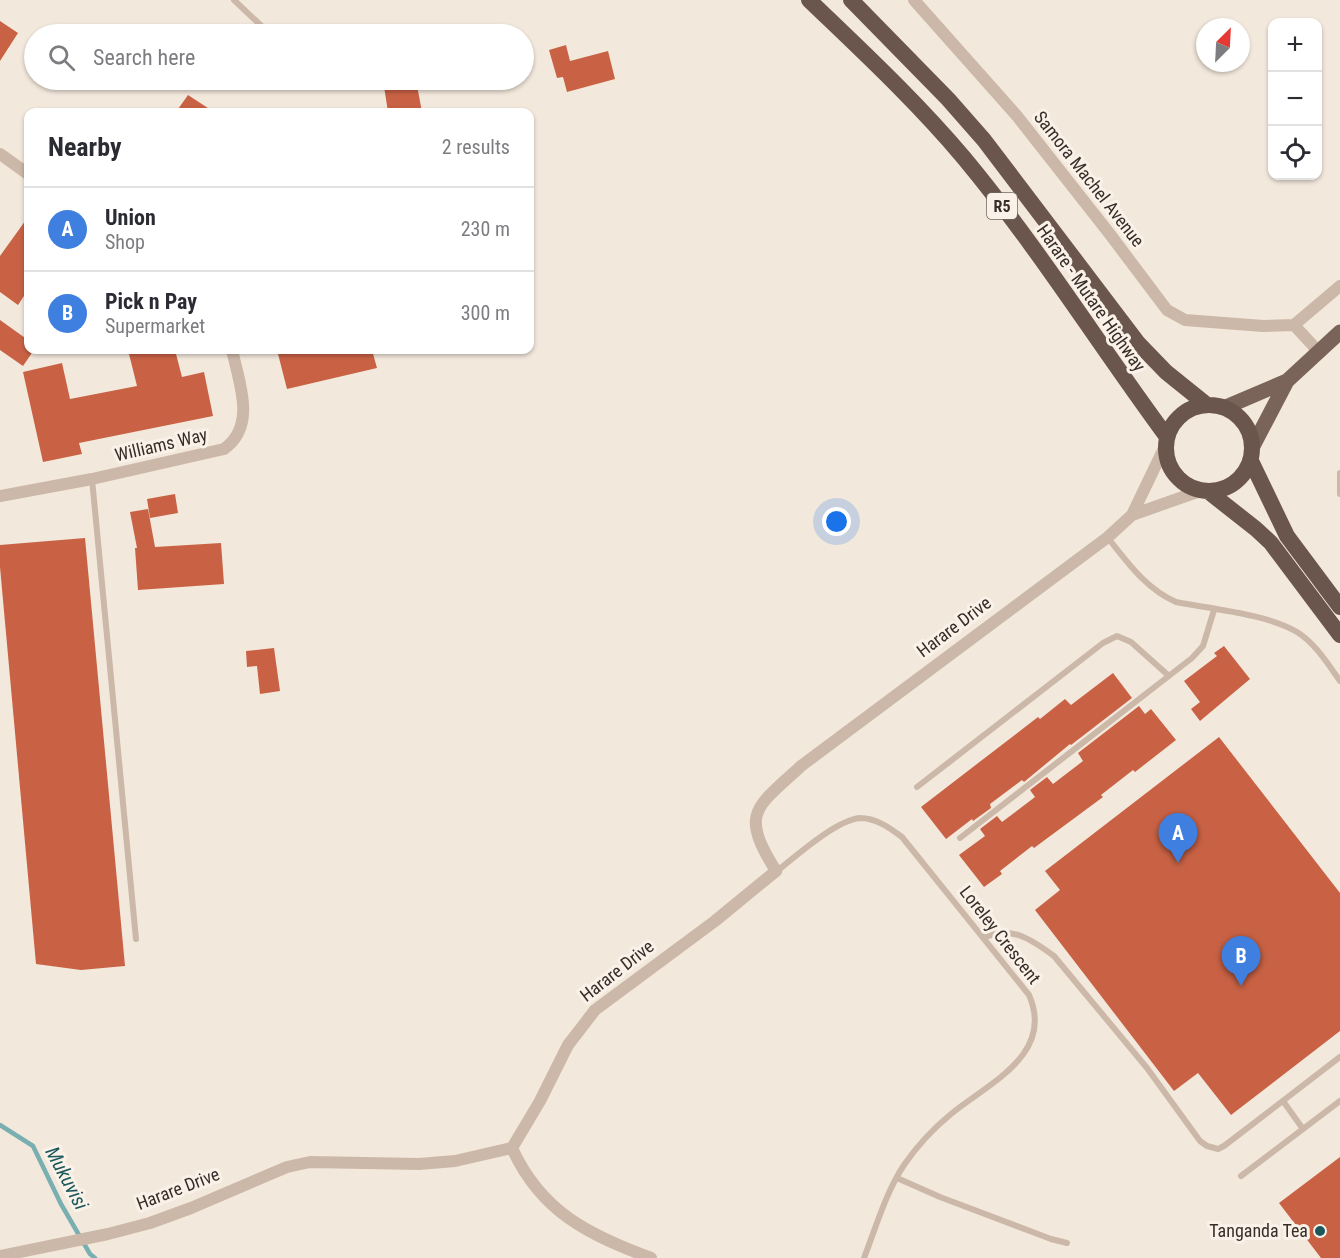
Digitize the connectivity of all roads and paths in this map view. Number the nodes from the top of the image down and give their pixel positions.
1 (234, 0) edge
2 (808, 0) edge
3 (851, 0) edge
4 (914, 0) edge
5 (259, 24) edge
6 (0, 154) edge
7 (24, 171) edge
8 (1340, 286) edge
9 (1294, 325) junction
10 (1340, 332) edge
11 (1318, 351) junction
12 (233, 354) edge
13 (1287, 381) junction
14 (1207, 405) junction
15 (1226, 407) junction
16 (1166, 442) junction
17 (1252, 453) junction
18 (1340, 474) edge
19 (92, 478) junction
20 (1204, 491) junction
21 (1340, 494) edge
22 (0, 496) edge
23 (1132, 515) junction
24 (1108, 537) junction
25 (1340, 607) edge
26 (1214, 610) junction
27 (1340, 635) edge
28 (1169, 676) junction
29 (1340, 681) edge
30 (917, 787) dead end
31 (960, 837) dead end
32 (776, 871) junction
33 (983, 938) junction
34 (136, 939) dead end
35 (1340, 1057) edge
36 (1283, 1101) junction
37 (1340, 1101) edge
38 (1303, 1129) junction
39 (512, 1148) junction
40 (1241, 1176) dead end
41 (897, 1178) junction
42 (1067, 1243) dead end
43 (0, 1256) edge
44 (651, 1258) edge
45 (864, 1258) edge

1 - 5 lane
2 - 16 highway, Harare - Mutare Highway / R5
3 - 14 highway, Harare - Mutare Highway / R5
4 - 9 street, Samora Machel Avenue
6 - 7 street
8 - 9 street
9 - 11 street
10 - 11 main road
11 - 13 main road
12 - 19 street, Williams Way
13 - 15 main road
13 - 17 main road
14 - 15 highway
14 - 16 highway
15 - 17 highway
16 - 20 highway, R5
16 - 23 street, Harare Drive
17 - 20 highway
17 - 25 highway
18 - 21 lane
19 - 22 street, Williams Way
19 - 34 lane
20 - 23 street, Harare Drive
20 - 27 highway, R5
23 - 24 street, Harare Drive
24 - 26 lane
24 - 32 street, Harare Drive
26 - 28 lane
26 - 29 lane
28 - 30 lane
28 - 31 lane
32 - 33 lane, Loreley Crescent
32 - 39 street, Harare Drive
33 - 36 lane
33 - 41 lane, Loreley Crescent
35 - 36 lane
36 - 38 lane
37 - 38 lane
38 - 40 lane
39 - 43 street, Harare Drive
39 - 44 street
41 - 42 lane
41 - 45 lane, Loreley Crescent

